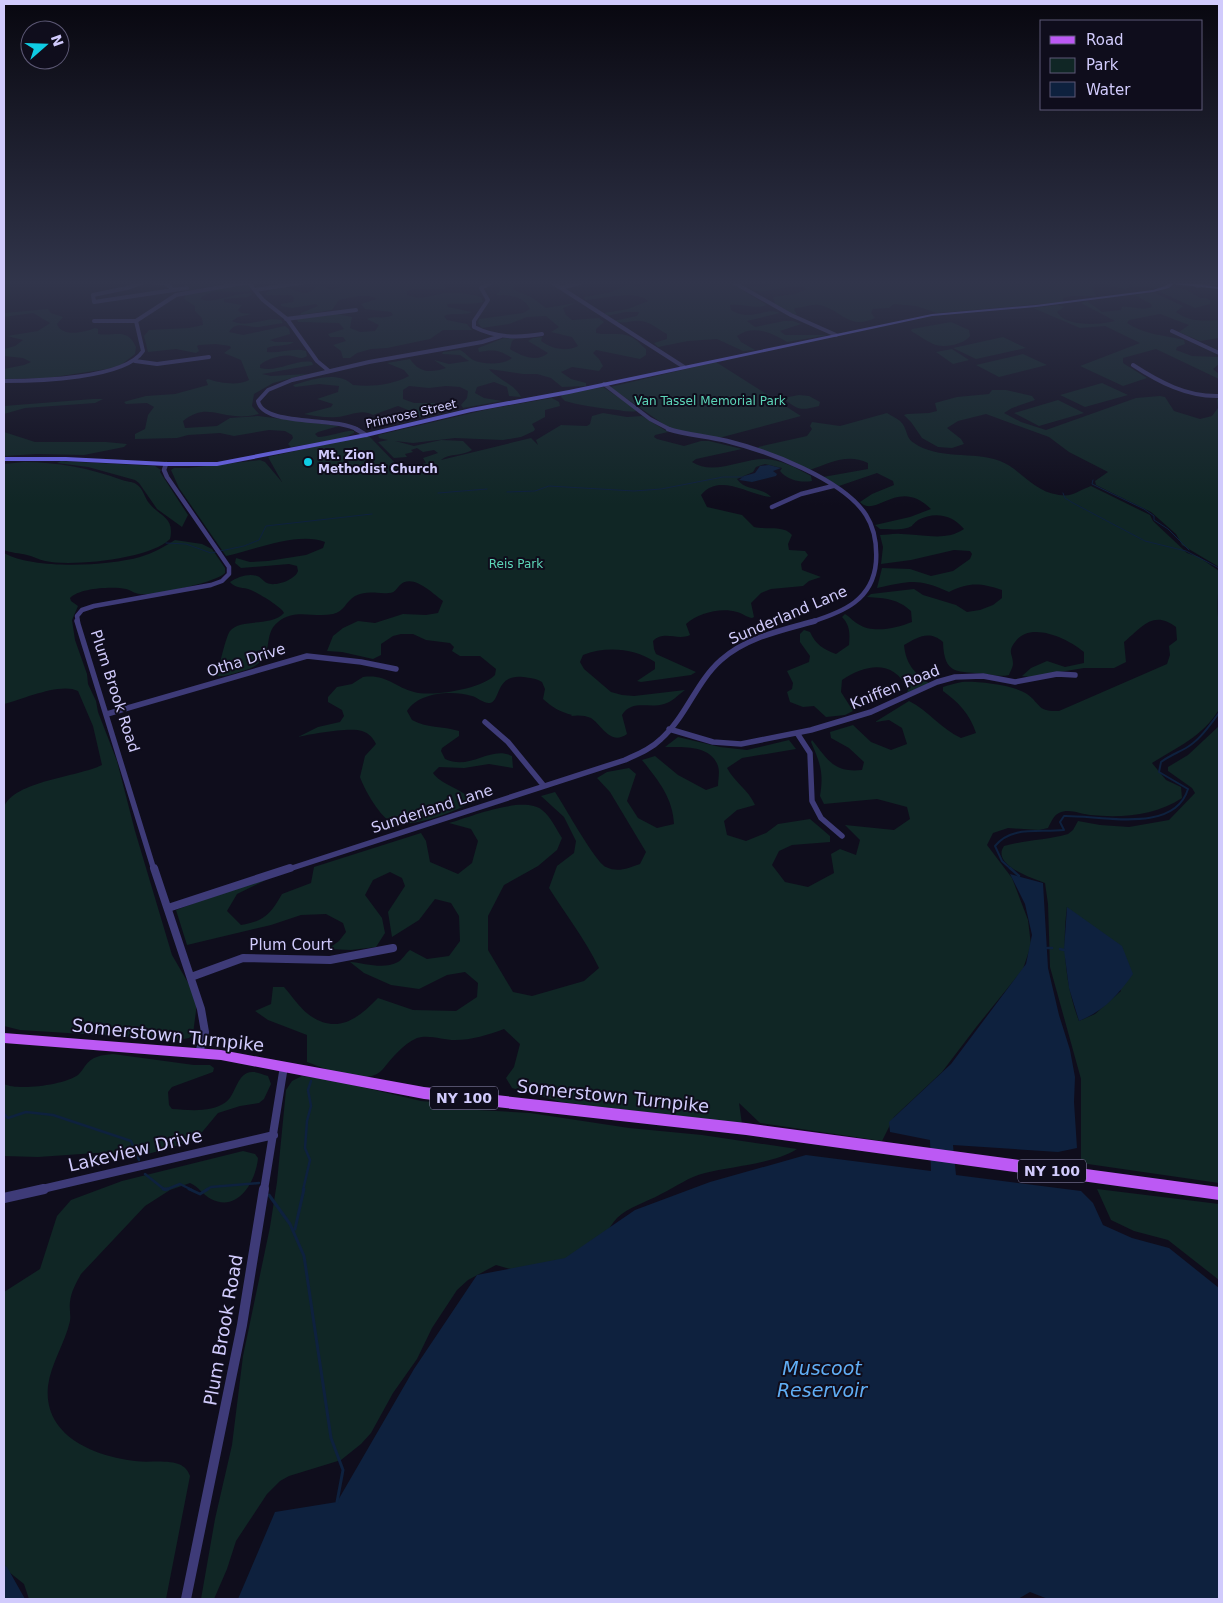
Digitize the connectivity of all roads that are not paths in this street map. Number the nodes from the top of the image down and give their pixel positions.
1 (139, 356) edge
2 (313, 356) edge
3 (404, 356) edge
4 (667, 356) edge
5 (737, 356) edge
6 (209, 357) dead end
7 (135, 361) junction
8 (1133, 365) dead end
9 (684, 367) junction
10 (330, 370) junction
11 (4, 381) edge
12 (604, 384) junction
13 (1219, 396) edge
14 (366, 435) junction
15 (4, 460) edge
16 (166, 464) junction
17 (833, 486) junction
18 (772, 507) dead end
19 (396, 670) dead end
20 (1074, 675) dead end
21 (106, 714) junction
22 (485, 722) dead end
23 (669, 729) junction
24 (797, 733) junction
25 (544, 786) junction
26 (842, 836) dead end
27 (168, 908) junction
28 (393, 948) dead end
29 (192, 977) junction
30 (4, 1038) edge
31 (199, 1053) junction
32 (284, 1066) junction
33 (274, 1135) junction
34 (1212, 1193) edge
35 (4, 1198) edge
36 (186, 1599) edge

1 - 7 street
2 - 10 street
3 - 10 street
4 - 9 street
5 - 9 main road, Primrose Street
6 - 7 street
7 - 11 street
8 - 13 street
9 - 12 main road, Primrose Street
10 - 14 street
12 - 14 main road, Primrose Street
12 - 17 street, Sunderland Lane
14 - 16 main road, Primrose Street
15 - 16 main road, Primrose Street
16 - 21 street, Plum Brook Road
17 - 18 street
17 - 23 street, Sunderland Lane
19 - 21 street, Otha Drive
20 - 24 street, Kniffen Road
21 - 27 street, Plum Brook Road
22 - 25 street
23 - 24 street, Kniffen Road
23 - 25 street, Sunderland Lane
24 - 26 street
25 - 27 street, Sunderland Lane
27 - 29 street, Plum Brook Road
28 - 29 street, Plum Court
29 - 31 street, Plum Brook Road
30 - 31 main road, Somerstown Turnpike / NY 100
31 - 32 main road, Somerstown Turnpike / NY 100
32 - 33 street, Plum Brook Road
32 - 34 main road, Somerstown Turnpike / NY 100
33 - 35 street, Lakeview Drive
33 - 36 street, Plum Brook Road

